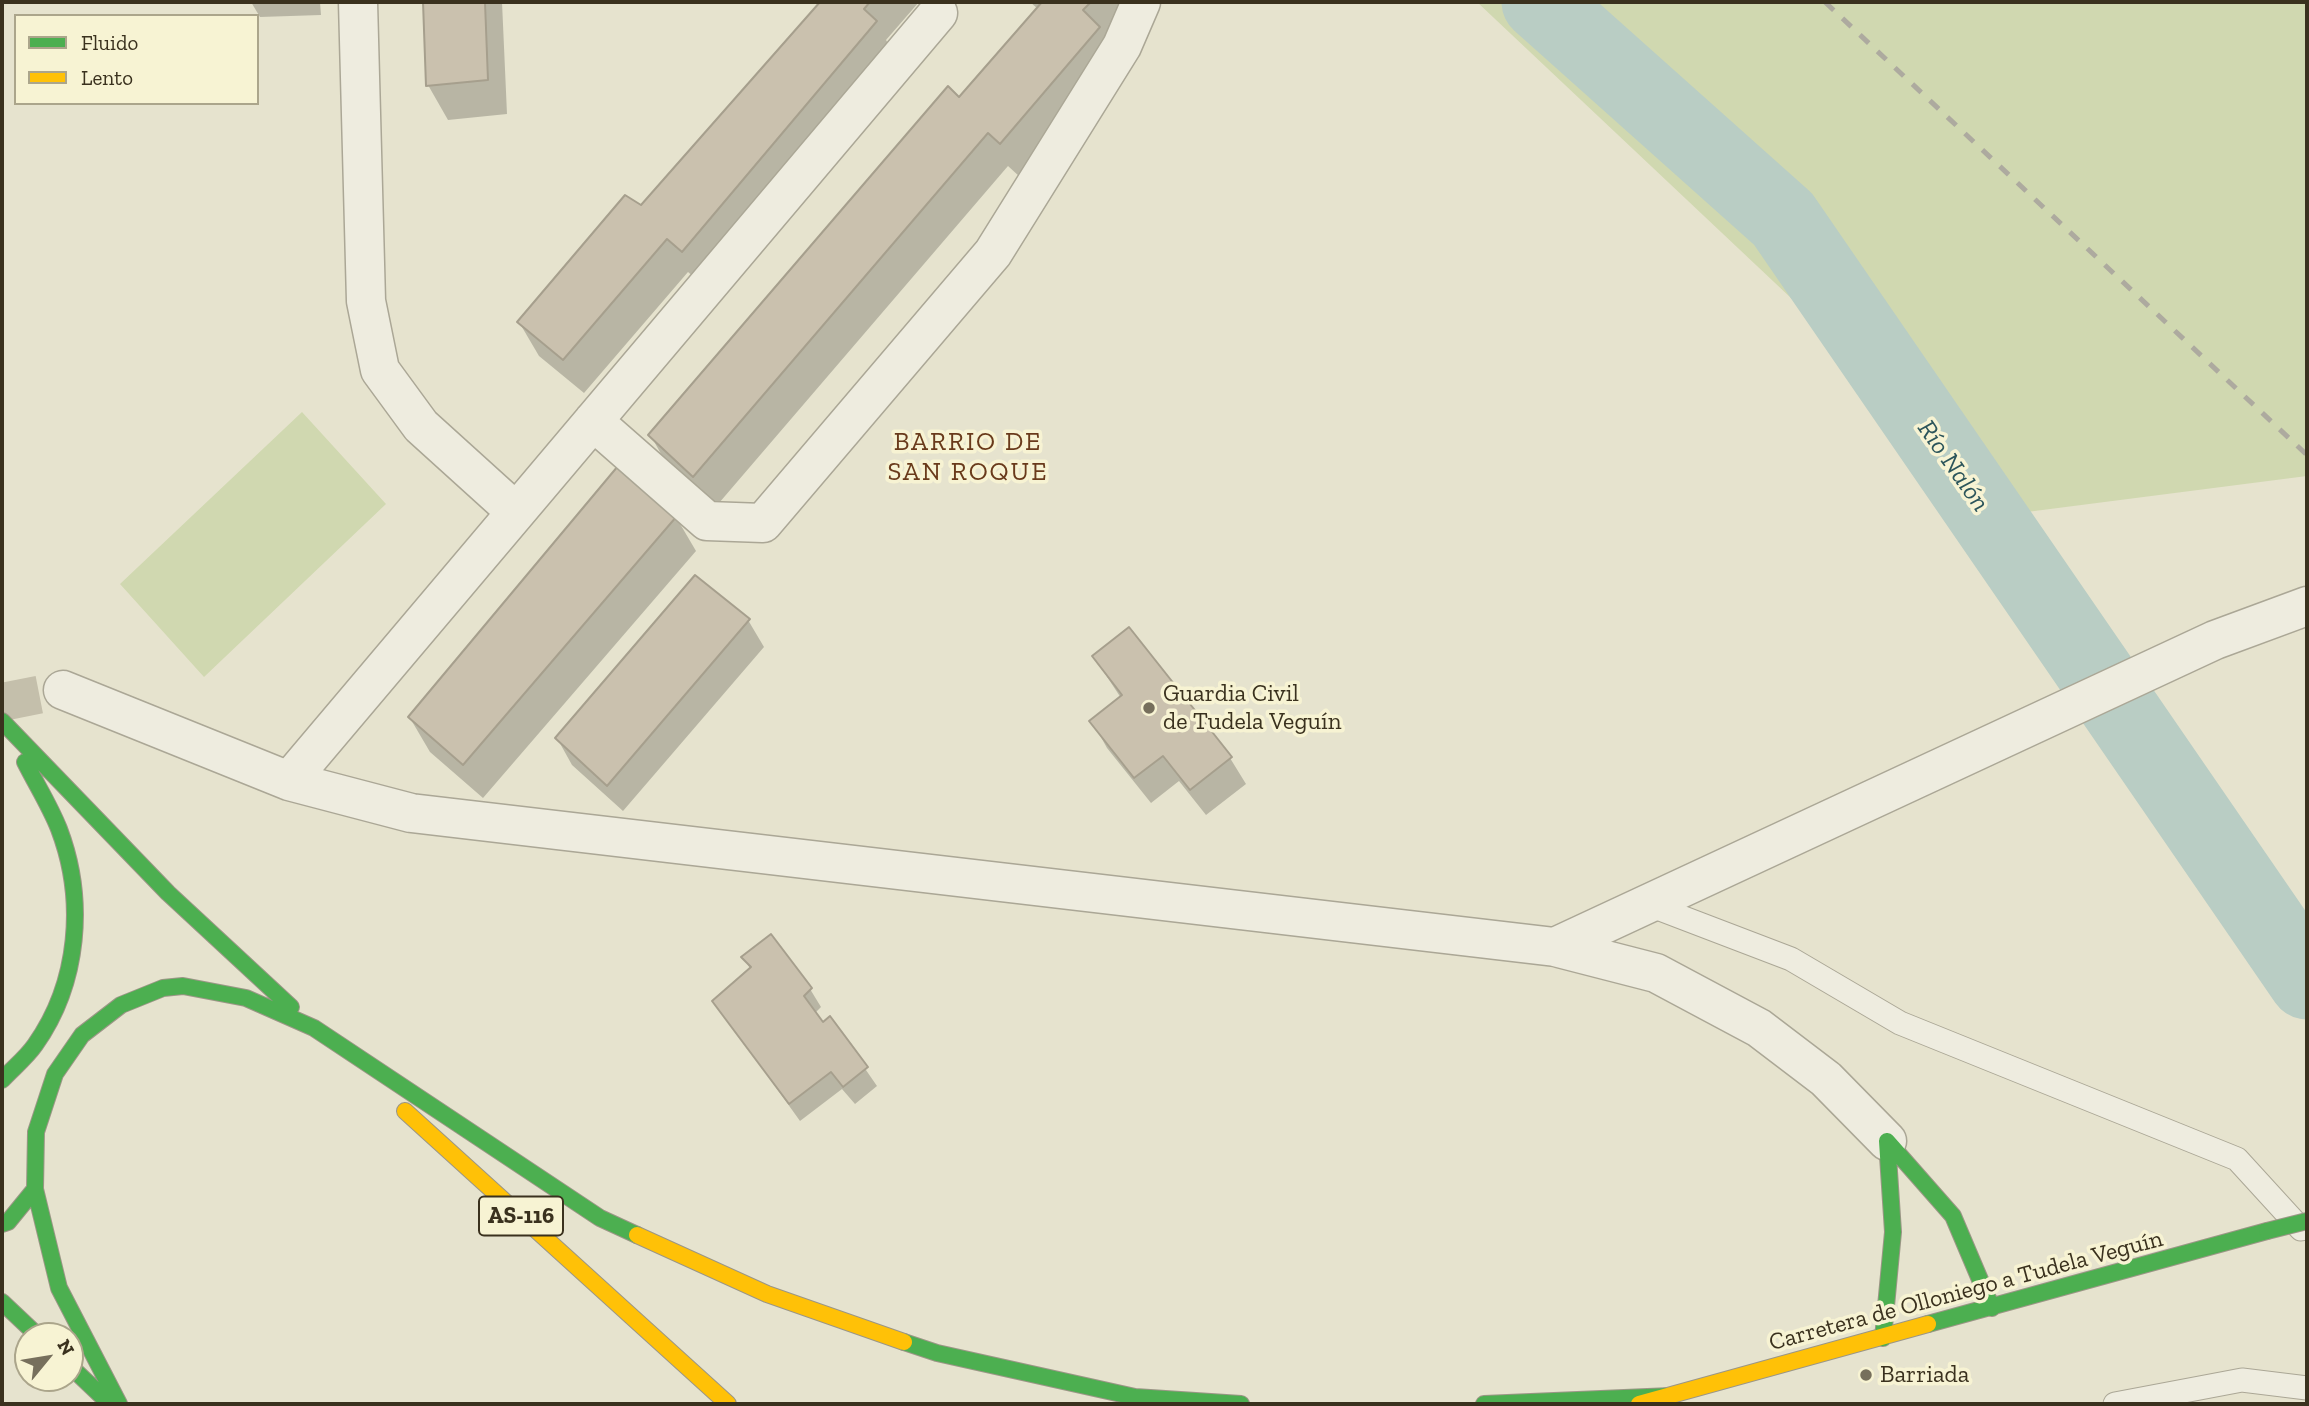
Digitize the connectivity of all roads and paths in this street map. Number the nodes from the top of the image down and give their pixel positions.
1 (358, 2) edge
2 (1141, 2) edge
3 (938, 13) dead end
4 (593, 421) junction
5 (516, 513) junction
6 (2307, 606) edge
7 (63, 690) tunnel mouth
8 (6, 726) edge
9 (289, 781) junction
10 (1647, 904) junction
11 (1555, 947) junction
12 (314, 1028) junction
13 (2, 1080) edge
14 (1886, 1141) junction
15 (35, 1189) junction
16 (2307, 1221) edge
17 (2, 1224) edge
18 (2307, 1236) edge
19 (3, 1305) edge
20 (1992, 1308) junction
21 (22, 1322) edge
22 (1883, 1338) junction
23 (84, 1379) edge
24 (2307, 1388) edge
25 (1671, 1396) junction
26 (1140, 1401) edge
27 (110, 1404) edge
28 (119, 1404) edge
29 (727, 1404) edge
30 (1241, 1404) edge
31 (1484, 1404) edge
32 (1637, 1404) edge
33 (1656, 1404) edge
34 (2115, 1404) edge

1 - 5 street
2 - 4 street
3 - 4 street
4 - 5 street
5 - 9 street
6 - 10 street
7 - 9 street
8 - 12 main road, AS-116
8 - 13 main road
9 - 11 street
10 - 11 street
10 - 18 lane
11 - 14 street
12 - 15 main road
12 - 26 main road
12 - 29 main road, AS-116
14 - 20 main road
14 - 22 main road
15 - 17 main road
15 - 28 main road
16 - 20 main road, Carretera de Olloniego a Tudela Veguín, bridge
19 - 21 main road
20 - 22 main road, Carretera de Olloniego a Tudela Veguín
22 - 25 main road, Carretera de Olloniego a Tudela Veguín
23 - 27 main road
24 - 34 lane
25 - 31 main road
25 - 32 main road, Carretera de Olloniego a Tudela Veguín
25 - 33 main road
26 - 30 main road

